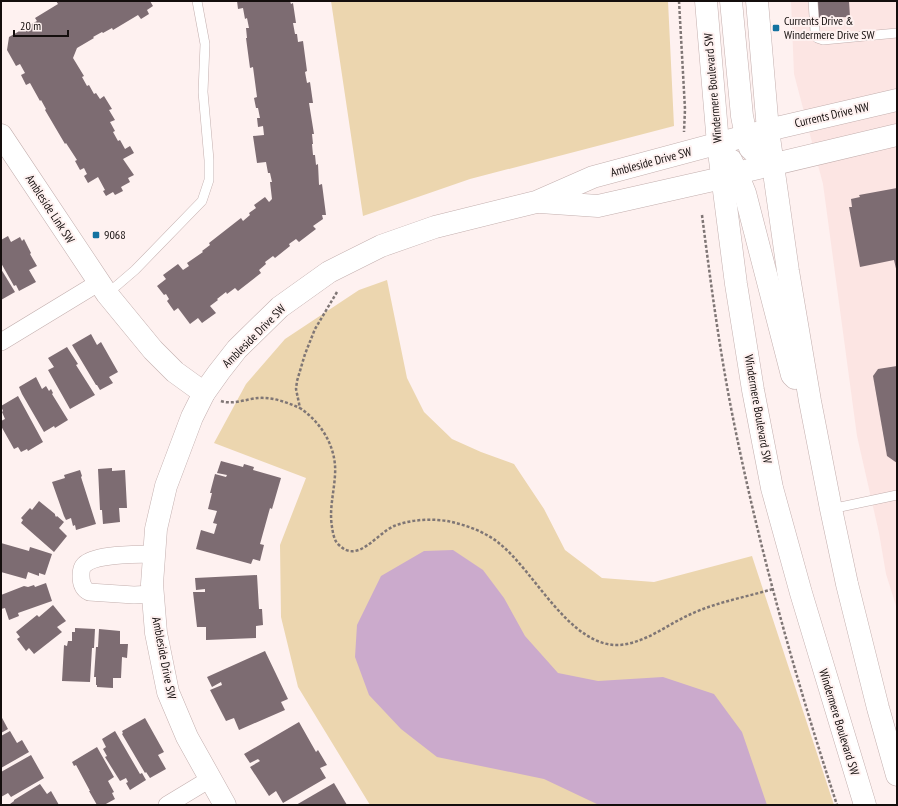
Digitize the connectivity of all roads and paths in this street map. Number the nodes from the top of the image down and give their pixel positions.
1 (197, 1) edge
2 (679, 1) edge
3 (706, 1) edge
4 (731, 1) edge
5 (757, 1) edge
6 (813, 1) edge
7 (894, 33) edge
8 (897, 100) edge
9 (768, 130) junction
10 (684, 133) dead end
11 (1, 135) edge
12 (897, 135) edge
13 (746, 136) junction
14 (718, 144) junction
15 (774, 164) junction
16 (730, 175) junction
17 (536, 202) junction
18 (102, 288) junction
19 (337, 292) dead end
20 (1, 342) edge
21 (214, 398) junction
22 (810, 401) junction
23 (300, 408) junction
24 (897, 495) edge
25 (831, 508) junction
26 (154, 554) junction
27 (774, 589) dead end
28 (153, 594) junction
29 (897, 775) edge
30 (210, 779) junction
31 (167, 805) edge
32 (225, 805) edge
33 (865, 805) edge

1 - 18 lane
2 - 10 path
3 - 14 main road, Windermere Boulevard SW
4 - 13 main road
5 - 9 main road
6 - 7 lane
8 - 9 main road, Currents Drive NW
9 - 13 main road, Ambleside Drive SW
9 - 15 main road
11 - 18 main road, Ambleside Link SW
12 - 15 main road
13 - 14 main road, Ambleside Drive SW
13 - 15 main road
14 - 16 main road, Windermere Boulevard SW
14 - 17 main road, Ambleside Drive SW
15 - 16 main road, Ambleside Drive SW
15 - 22 main road
16 - 17 main road, Ambleside Drive SW
16 - 22 main road
16 - 33 main road, Windermere Boulevard SW
17 - 21 main road, Ambleside Drive SW
18 - 20 street
18 - 21 main road, Ambleside Link SW
19 - 23 path
21 - 23 path
21 - 26 main road, Ambleside Drive SW
22 - 25 main road
23 - 27 path
24 - 25 lane
25 - 29 main road
26 - 28 main road, Ambleside Drive SW
26 - 28 street
28 - 30 main road, Ambleside Drive SW
30 - 31 street
30 - 32 main road, Ambleside Drive SW

